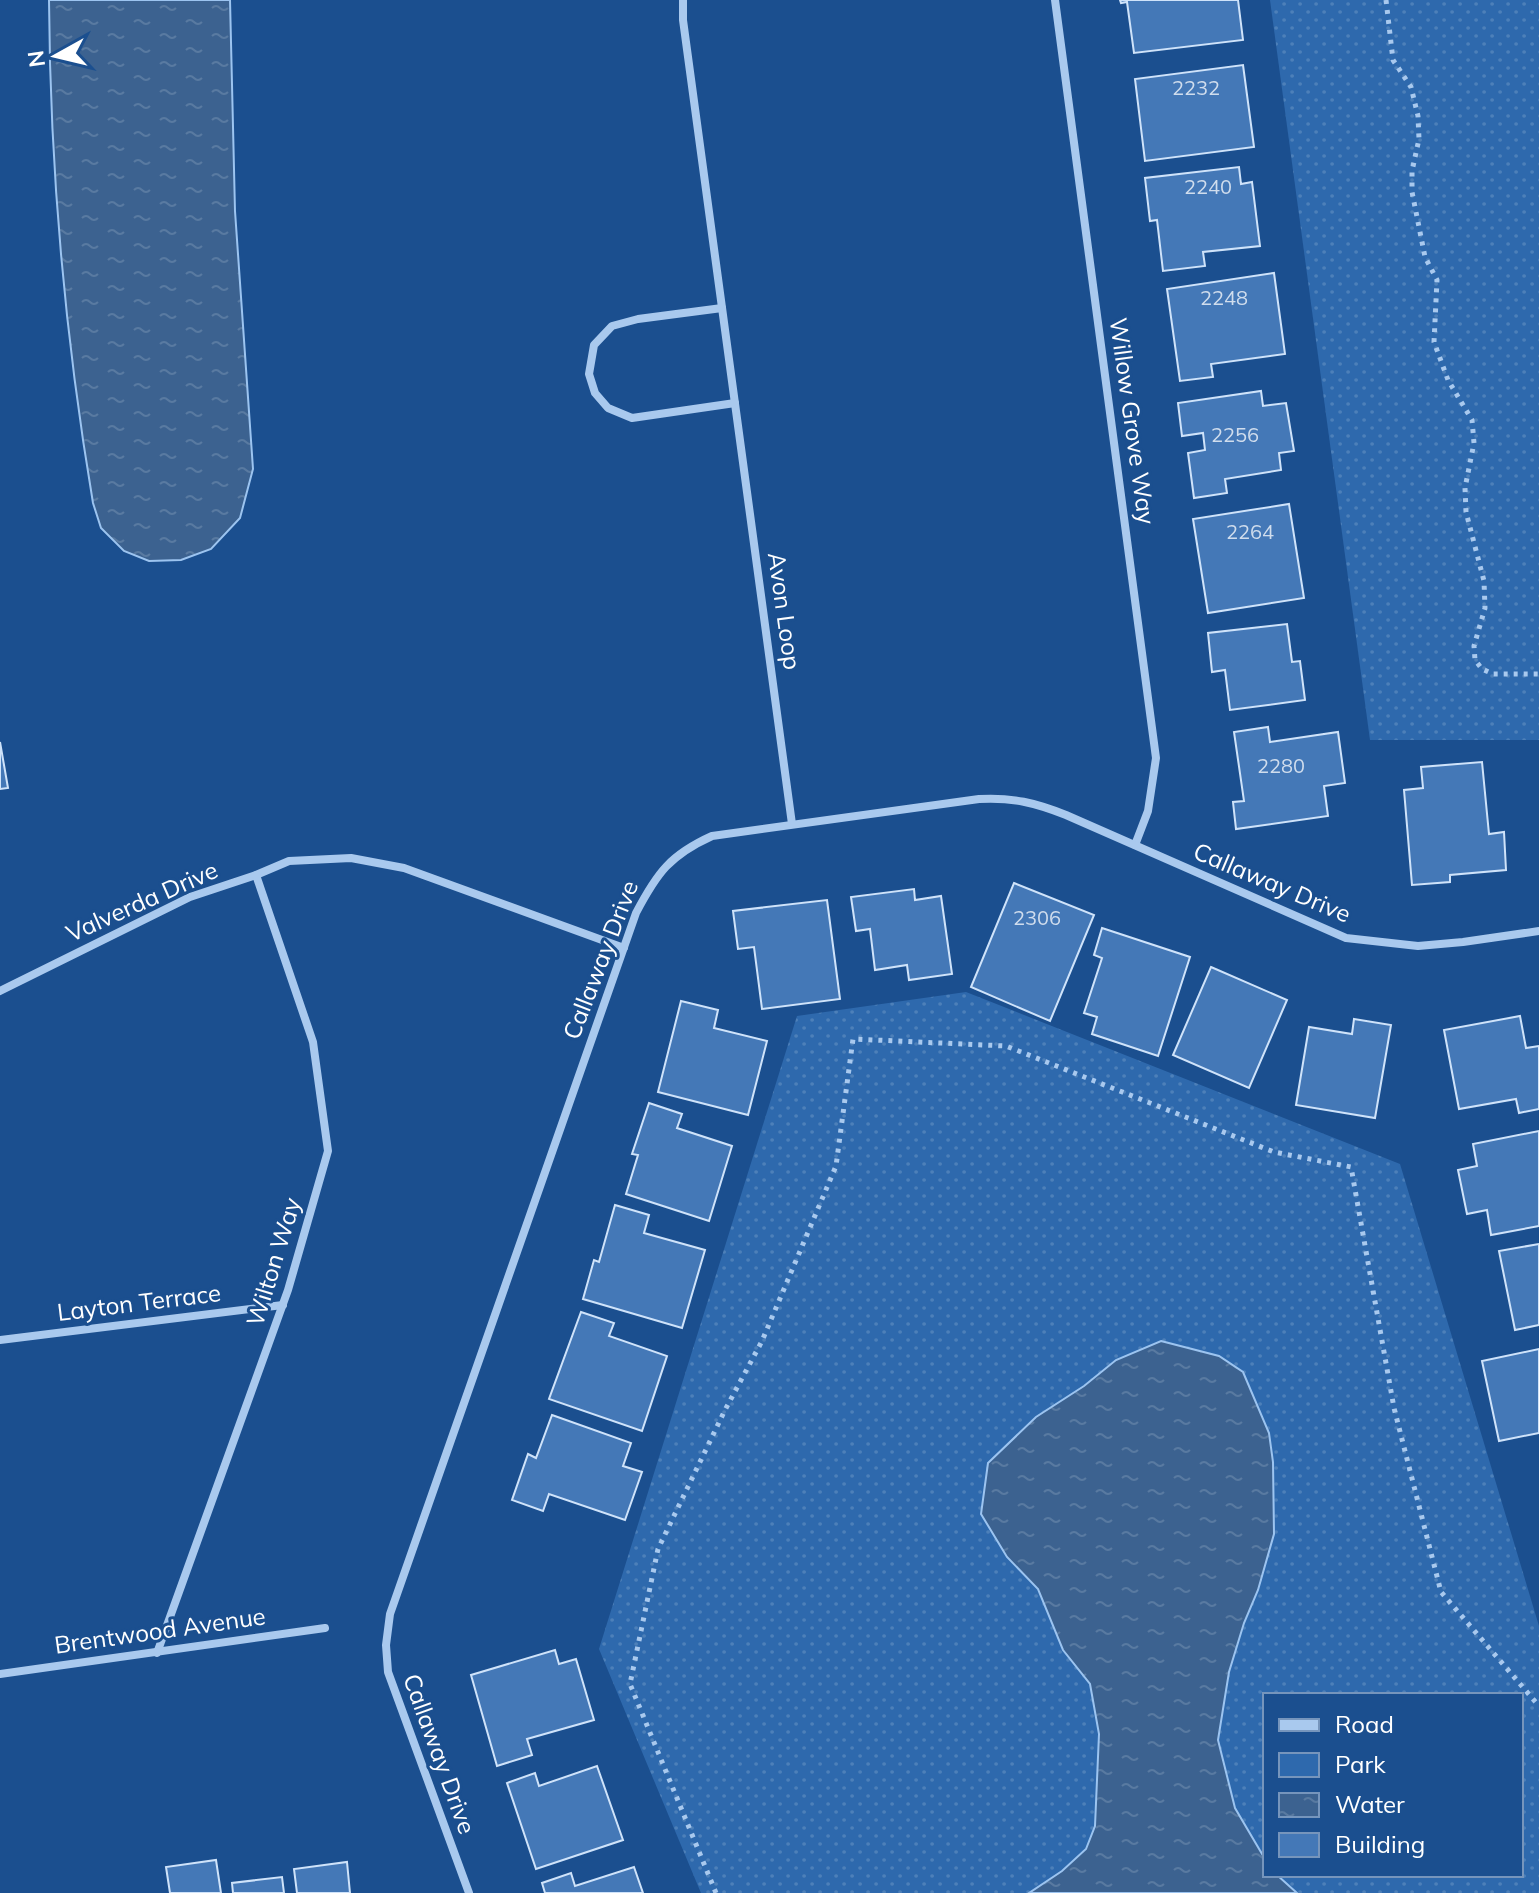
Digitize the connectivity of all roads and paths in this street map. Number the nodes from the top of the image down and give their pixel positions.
1 (683, 0) edge
2 (1055, 0) edge
3 (1386, 0) edge
4 (722, 308) junction
5 (735, 403) junction
6 (1539, 674) edge
7 (792, 824) junction
8 (1135, 845) junction
9 (256, 875) junction
10 (1539, 931) edge
11 (624, 948) junction
12 (0, 991) edge
13 (283, 1305) junction
14 (0, 1340) edge
15 (325, 1628) dead end
16 (157, 1653) junction
17 (0, 1674) edge
18 (1539, 1706) edge
19 (469, 1893) edge
20 (716, 1893) edge

1 - 4 street, Avon Loop
2 - 8 street, Willow Grove Way
3 - 6 path
4 - 5 street, Avon Loop
4 - 5 street
5 - 7 street, Avon Loop
7 - 8 street, Callaway Drive
7 - 11 street, Callaway Drive
8 - 10 street, Callaway Drive
9 - 11 street, Valverda Drive
9 - 12 street, Valverda Drive
9 - 13 street, Wilton Way
11 - 19 street, Callaway Drive
13 - 14 street, Layton Terrace
13 - 16 street, Wilton Way
15 - 16 street, Brentwood Avenue
16 - 17 street, Brentwood Avenue
18 - 20 path

